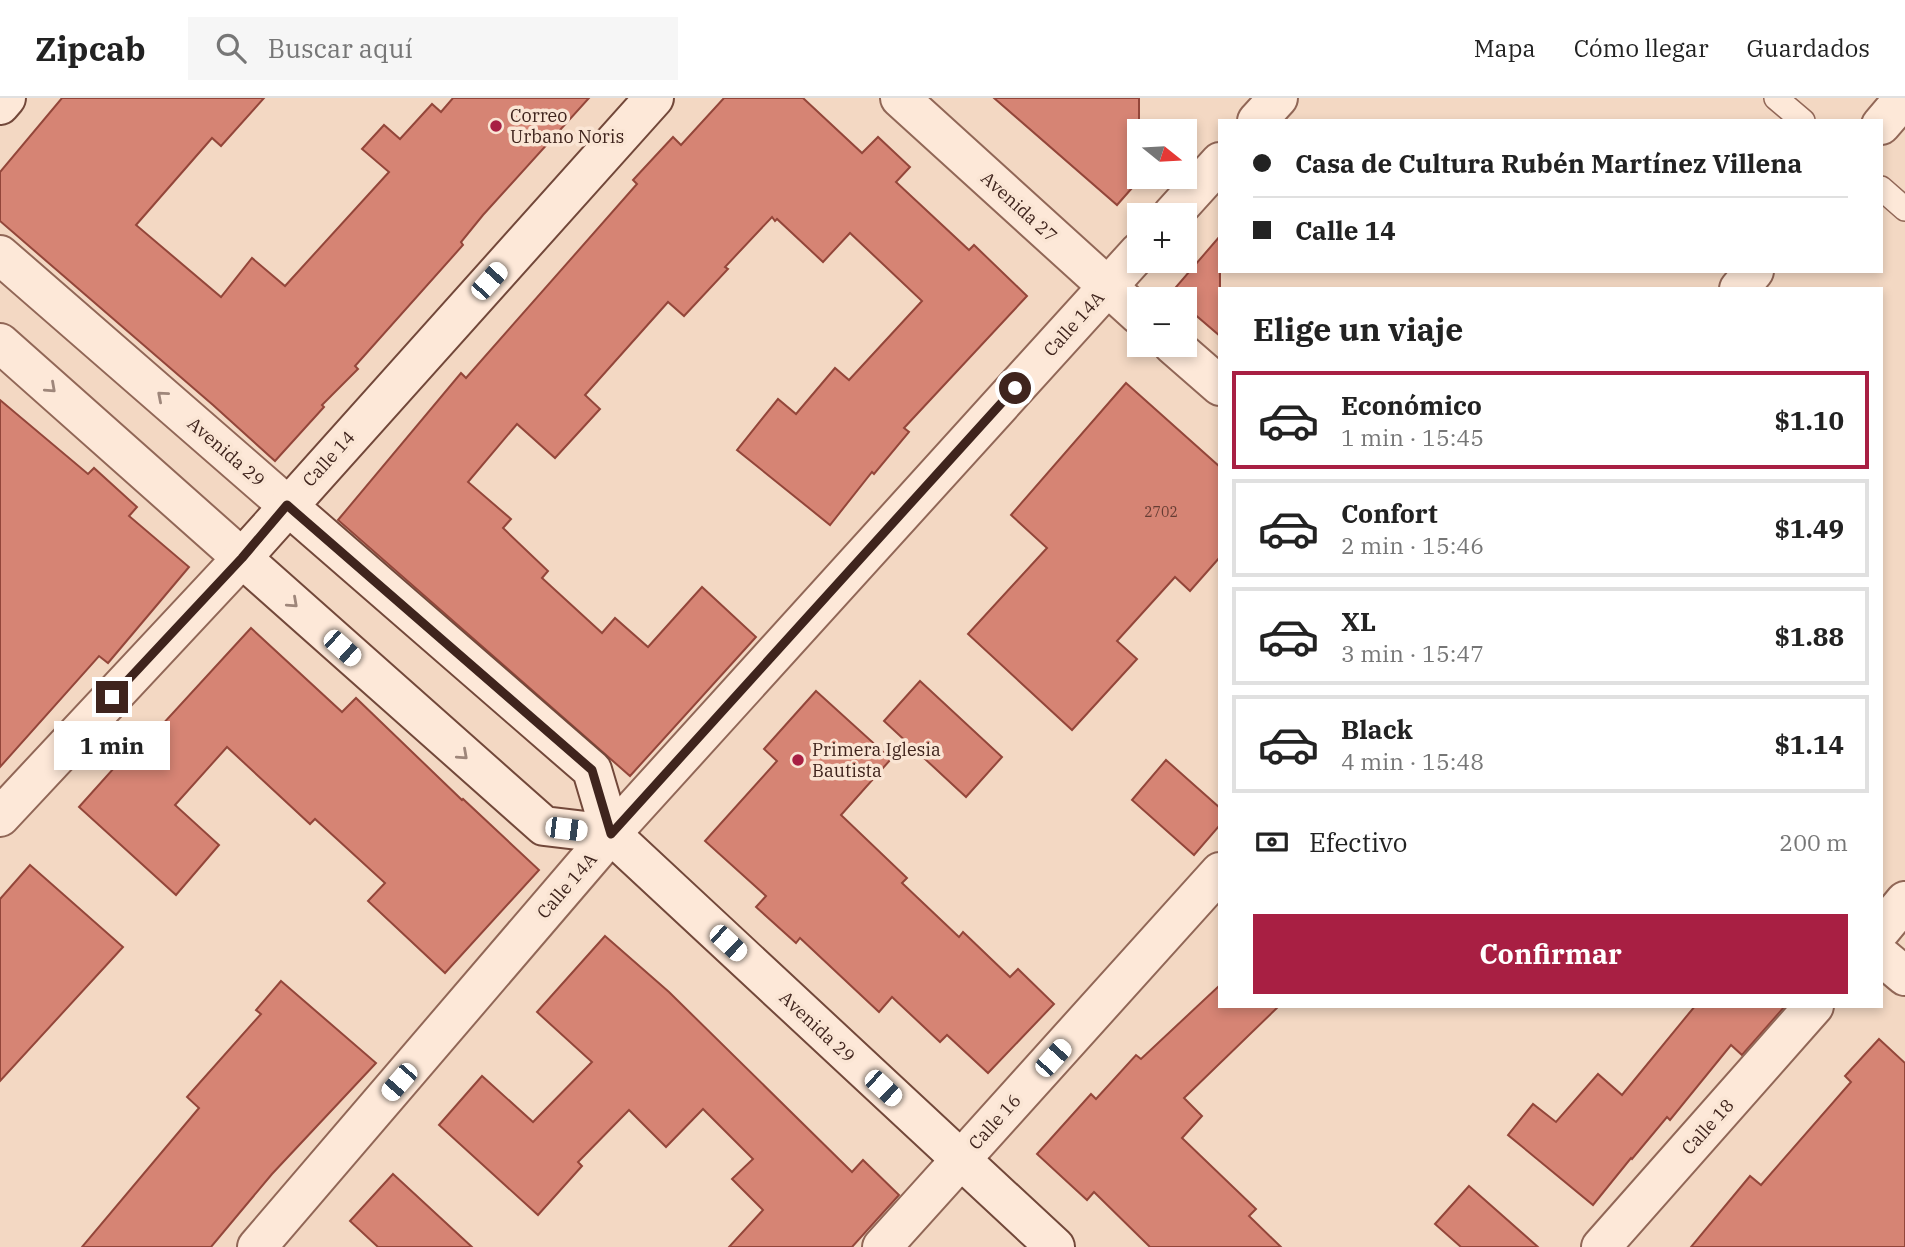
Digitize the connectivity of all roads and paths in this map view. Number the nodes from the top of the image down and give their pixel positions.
1 (6, 98) edge
2 (654, 98) edge
3 (900, 98) edge
4 (1278, 98) edge
5 (1776, 98) edge
6 (1904, 98) edge
7 (0, 104) edge
8 (1259, 119) edge
9 (1801, 119) edge
10 (1883, 123) edge
11 (1218, 164) edge
12 (1883, 190) edge
13 (1183, 203) edge
14 (1905, 209) edge
15 (0, 255) edge
16 (1127, 265) edge
17 (1752, 273) edge
18 (1107, 287) junction
19 (1741, 287) edge
20 (1127, 304) edge
21 (0, 342) edge
22 (1187, 357) edge
23 (1218, 384) edge
24 (287, 505) junction
25 (242, 558) junction
26 (0, 817) edge
27 (611, 834) junction
28 (1218, 874) edge
29 (1905, 901) edge
30 (1883, 928) edge
31 (1883, 958) edge
32 (1905, 976) edge
33 (1812, 1008) edge
34 (960, 1161) junction
35 (257, 1247) edge
36 (882, 1247) edge
37 (1055, 1247) edge
38 (1601, 1247) edge

1 - 7 street
2 - 24 street, Calle 14
3 - 18 street, Avenida 27
4 - 8 street
5 - 9 lane
6 - 10 street
11 - 13 street
12 - 14 lane
24 -> 15 street, Avenida 29
16 - 18 street, Calle 14A
17 - 19 street
18 - 20 street, Avenida 27
18 - 27 street, Calle 14A
21 -> 25 street
22 - 23 street
24 - 25 street, Calle 14
24 - 27 street, Avenida 29
25 - 26 street, Calle 14
25 -> 27 street
27 - 34 street, Avenida 29
27 - 35 street, Calle 14A
28 - 34 street, Calle 16
29 - 30 street
31 - 32 street
33 - 38 street, Calle 18
34 - 36 street, Calle 16
34 - 37 street, Avenida 29

